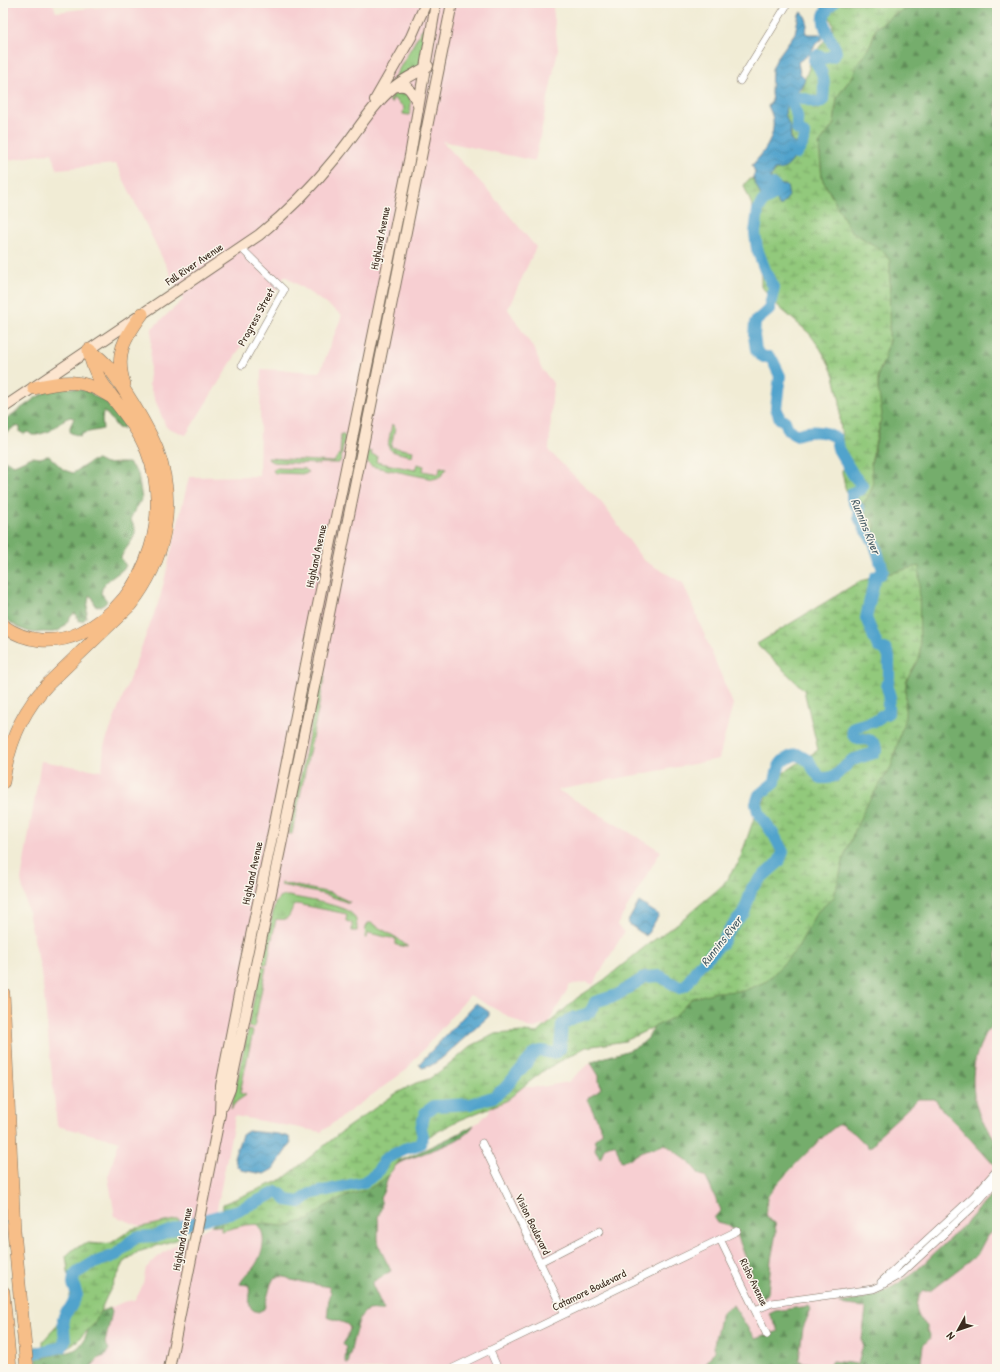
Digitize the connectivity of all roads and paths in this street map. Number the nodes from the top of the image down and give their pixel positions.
1 (426, 3) edge
2 (436, 3) edge
3 (452, 3) edge
4 (788, 3) edge
5 (440, 56) junction
6 (425, 68) junction
7 (740, 81) dead end
8 (394, 87) junction
9 (418, 104) junction
10 (371, 111) junction
11 (241, 248) junction
12 (142, 314) junction
13 (89, 350) junction
14 (242, 365) dead end
15 (34, 388) junction
16 (112, 397) junction
17 (3, 408) edge
18 (137, 411) junction
19 (3, 626) edge
20 (3, 782) edge
21 (3, 993) edge
22 (220, 1114) junction
23 (482, 1143) dead end
24 (997, 1170) edge
25 (997, 1180) edge
26 (600, 1231) dead end
27 (737, 1231) dead end
28 (720, 1239) junction
29 (540, 1262) junction
30 (877, 1287) junction
31 (3, 1292) edge
32 (755, 1310) junction
33 (565, 1314) junction
34 (767, 1335) dead end
35 (490, 1350) junction
36 (26, 1362) edge
37 (10, 1365) edge
38 (169, 1369) edge
39 (451, 1369) edge
40 (498, 1369) edge

1 - 10 main road, Fall River Avenue
2 - 6 main road, Highland Avenue
3 - 5 main road, Highland Avenue
4 - 7 street
5 - 6 main road, Fall River Avenue
5 - 22 main road, Highland Avenue
6 - 8 main road, Fall River Avenue
6 - 9 main road, Highland Avenue
8 - 9 main road
8 - 10 main road, Fall River Avenue
9 - 22 main road, Highland Avenue
10 - 11 main road, Fall River Avenue
11 - 12 main road, Fall River Avenue
11 - 14 street, Progress Street
12 - 13 main road, Fall River Avenue
12 - 18 highway
13 - 15 main road, Fall River Avenue
13 - 16 highway
13 - 18 highway
15 - 16 highway
15 - 17 main road, Fall River Avenue
16 - 19 highway
18 - 20 highway
21 - 36 highway
22 - 38 main road, Highland Avenue
23 - 29 street, Vision Boulevard
24 - 30 street
25 - 30 street
26 - 29 street
27 - 28 street, Catamore Boulevard
28 - 32 street, Risho Avenue
28 - 33 street, Catamore Boulevard
29 - 33 street, Vision Boulevard
30 - 32 street
31 - 37 highway
32 - 34 street, Risho Avenue
33 - 35 street, Catamore Boulevard
35 - 39 street, Catamore Boulevard
35 - 40 street

